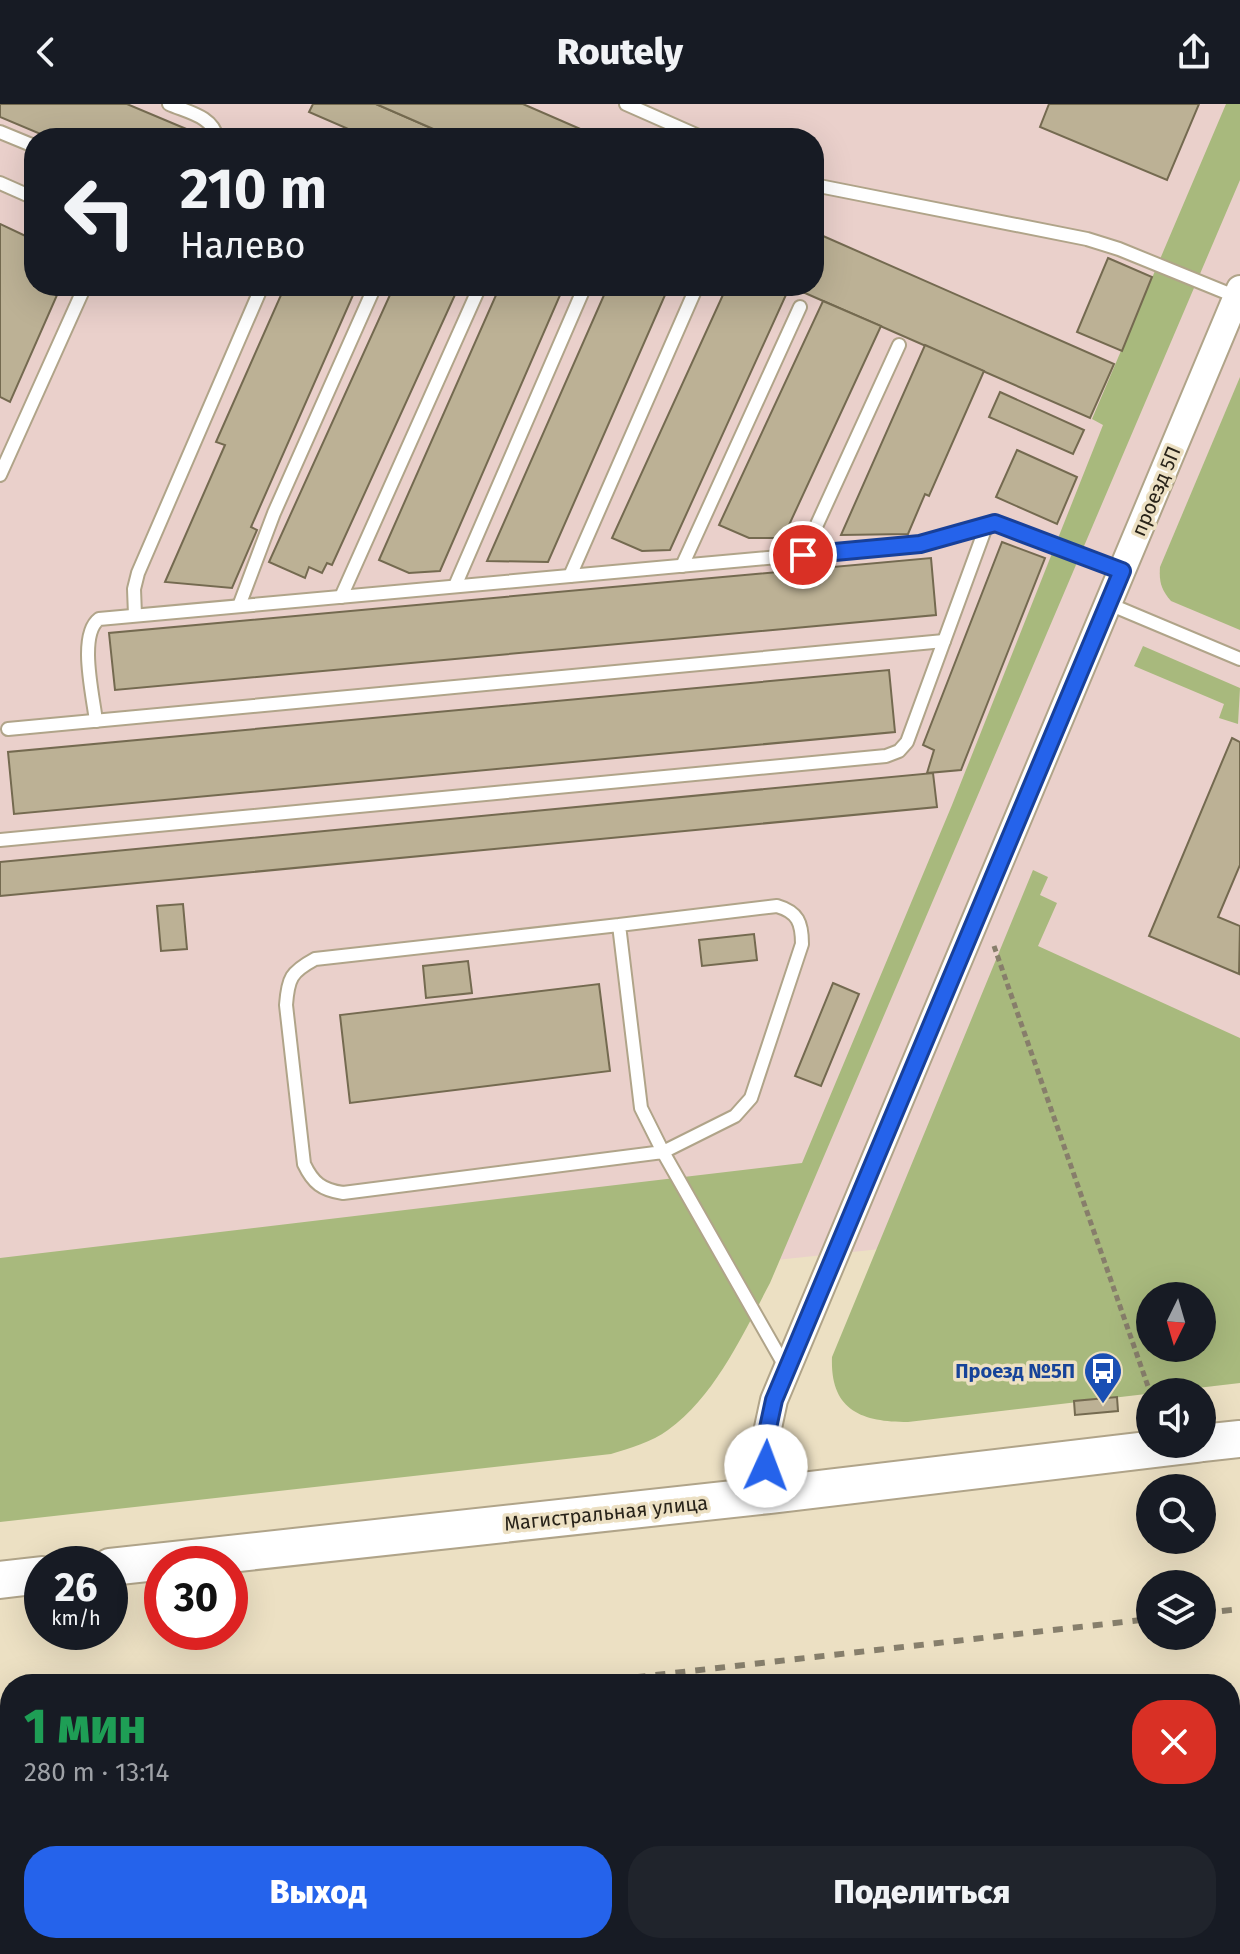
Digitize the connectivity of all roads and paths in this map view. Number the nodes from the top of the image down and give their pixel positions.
1 (169, 104) edge
2 (626, 104) edge
3 (214, 128) edge
4 (680, 128) edge
5 (0, 132) edge
6 (24, 142) edge
7 (0, 183) edge
8 (824, 187) edge
9 (24, 194) edge
10 (1238, 293) edge
11 (81, 296) edge
12 (258, 296) edge
13 (371, 296) edge
14 (476, 296) edge
15 (581, 296) edge
16 (693, 296) edge
17 (800, 307) dead end
18 (899, 345) dead end
19 (0, 475) edge
20 (987, 524) junction
21 (803, 555) junction
22 (682, 566) junction
23 (1122, 571) junction
24 (570, 576) junction
25 (455, 586) junction
26 (341, 597) junction
27 (1109, 604) junction
28 (239, 606) junction
29 (135, 615) junction
30 (944, 641) junction
31 (1240, 659) edge
32 (96, 721) junction
33 (8, 729) dead end
34 (0, 840) edge
35 (981, 908) junction
36 (619, 925) junction
37 (663, 1152) junction
38 (786, 1368) junction
39 (1145, 1378) edge
40 (1240, 1439) edge
41 (1216, 1442) edge
42 (1136, 1452) edge
43 (769, 1495) junction
44 (128, 1565) edge
45 (24, 1577) edge
46 (0, 1580) edge

1 - 3 lane
2 - 4 lane
5 - 6 lane
7 - 9 lane
8 - 10 lane
10 - 23 street, проезд 5П
11 - 19 lane
12 - 29 lane
13 - 28 lane
14 - 26 lane
15 - 25 lane
16 - 24 lane
17 - 22 lane
18 - 21 lane
20 - 21 lane
20 - 23 lane
20 - 30 lane
21 - 22 lane
22 - 24 lane
23 - 27 street, проезд 5П
24 - 25 lane
25 - 26 lane
26 - 28 lane
27 - 31 lane
27 - 35 street, проезд 5П
28 - 29 lane
29 - 32 lane
30 - 32 lane
30 - 34 lane
32 - 33 lane
35 - 38 street, проезд 5П
35 - 39 path
36 - 37 lane
36 - 37 lane
36 - 37 lane
37 - 38 lane
38 - 43 street, проезд 5П
40 - 41 main road, Магистральная улица
42 - 43 main road, Магистральная улица
43 - 44 main road, Магистральная улица
45 - 46 main road

